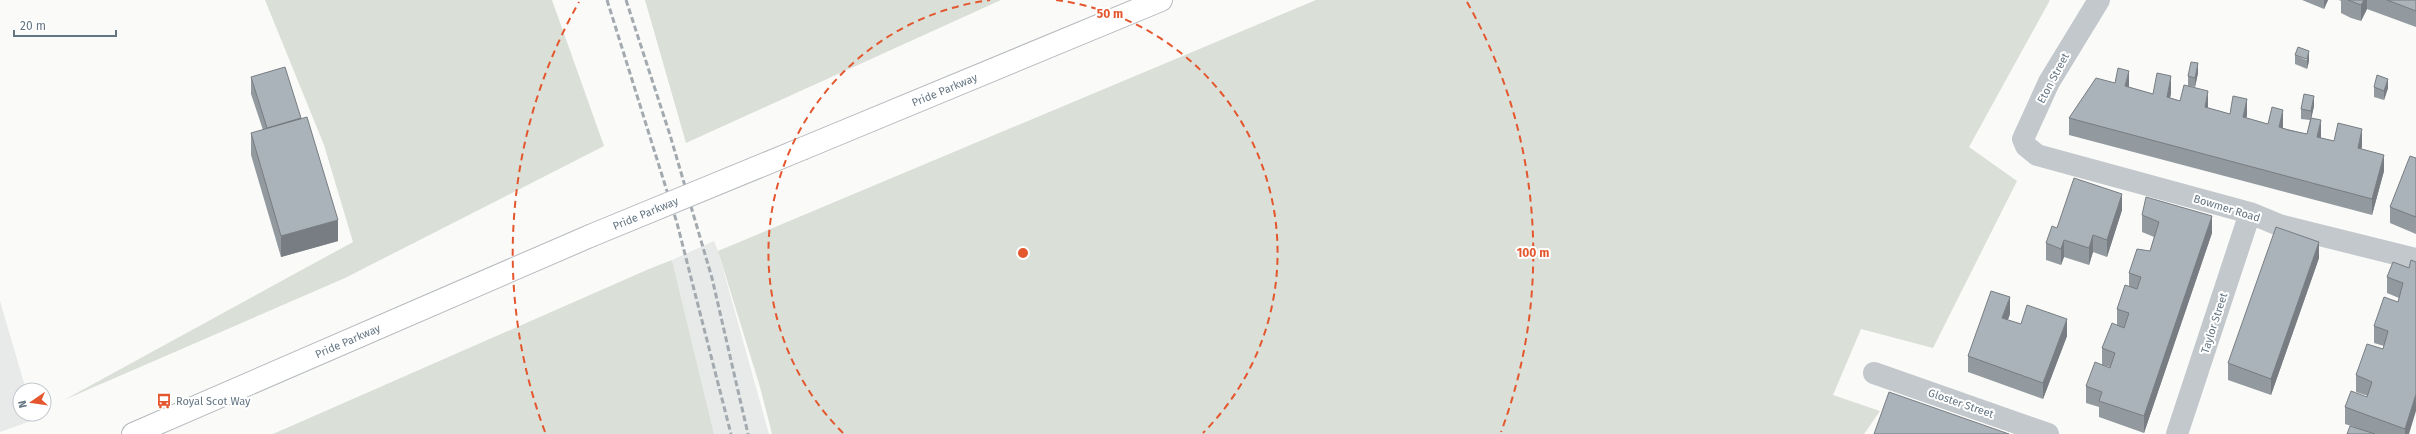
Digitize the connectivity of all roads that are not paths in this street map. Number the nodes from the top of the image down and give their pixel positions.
1 (1160, 0) edge
2 (2099, 0) edge
3 (2037, 155) joint
4 (2250, 213) junction
5 (2416, 259) edge
6 (1874, 373) dead end
7 (133, 434) edge
8 (2048, 434) edge
9 (2177, 434) edge

1 - 7 main road, Pride Parkway, bridge
2 - 3 street, Eton Street
3 - 4 street, Bowmer Road
4 - 5 street, Bowmer Road
4 - 9 street, Taylor Street
6 - 8 street, Gloster Street

